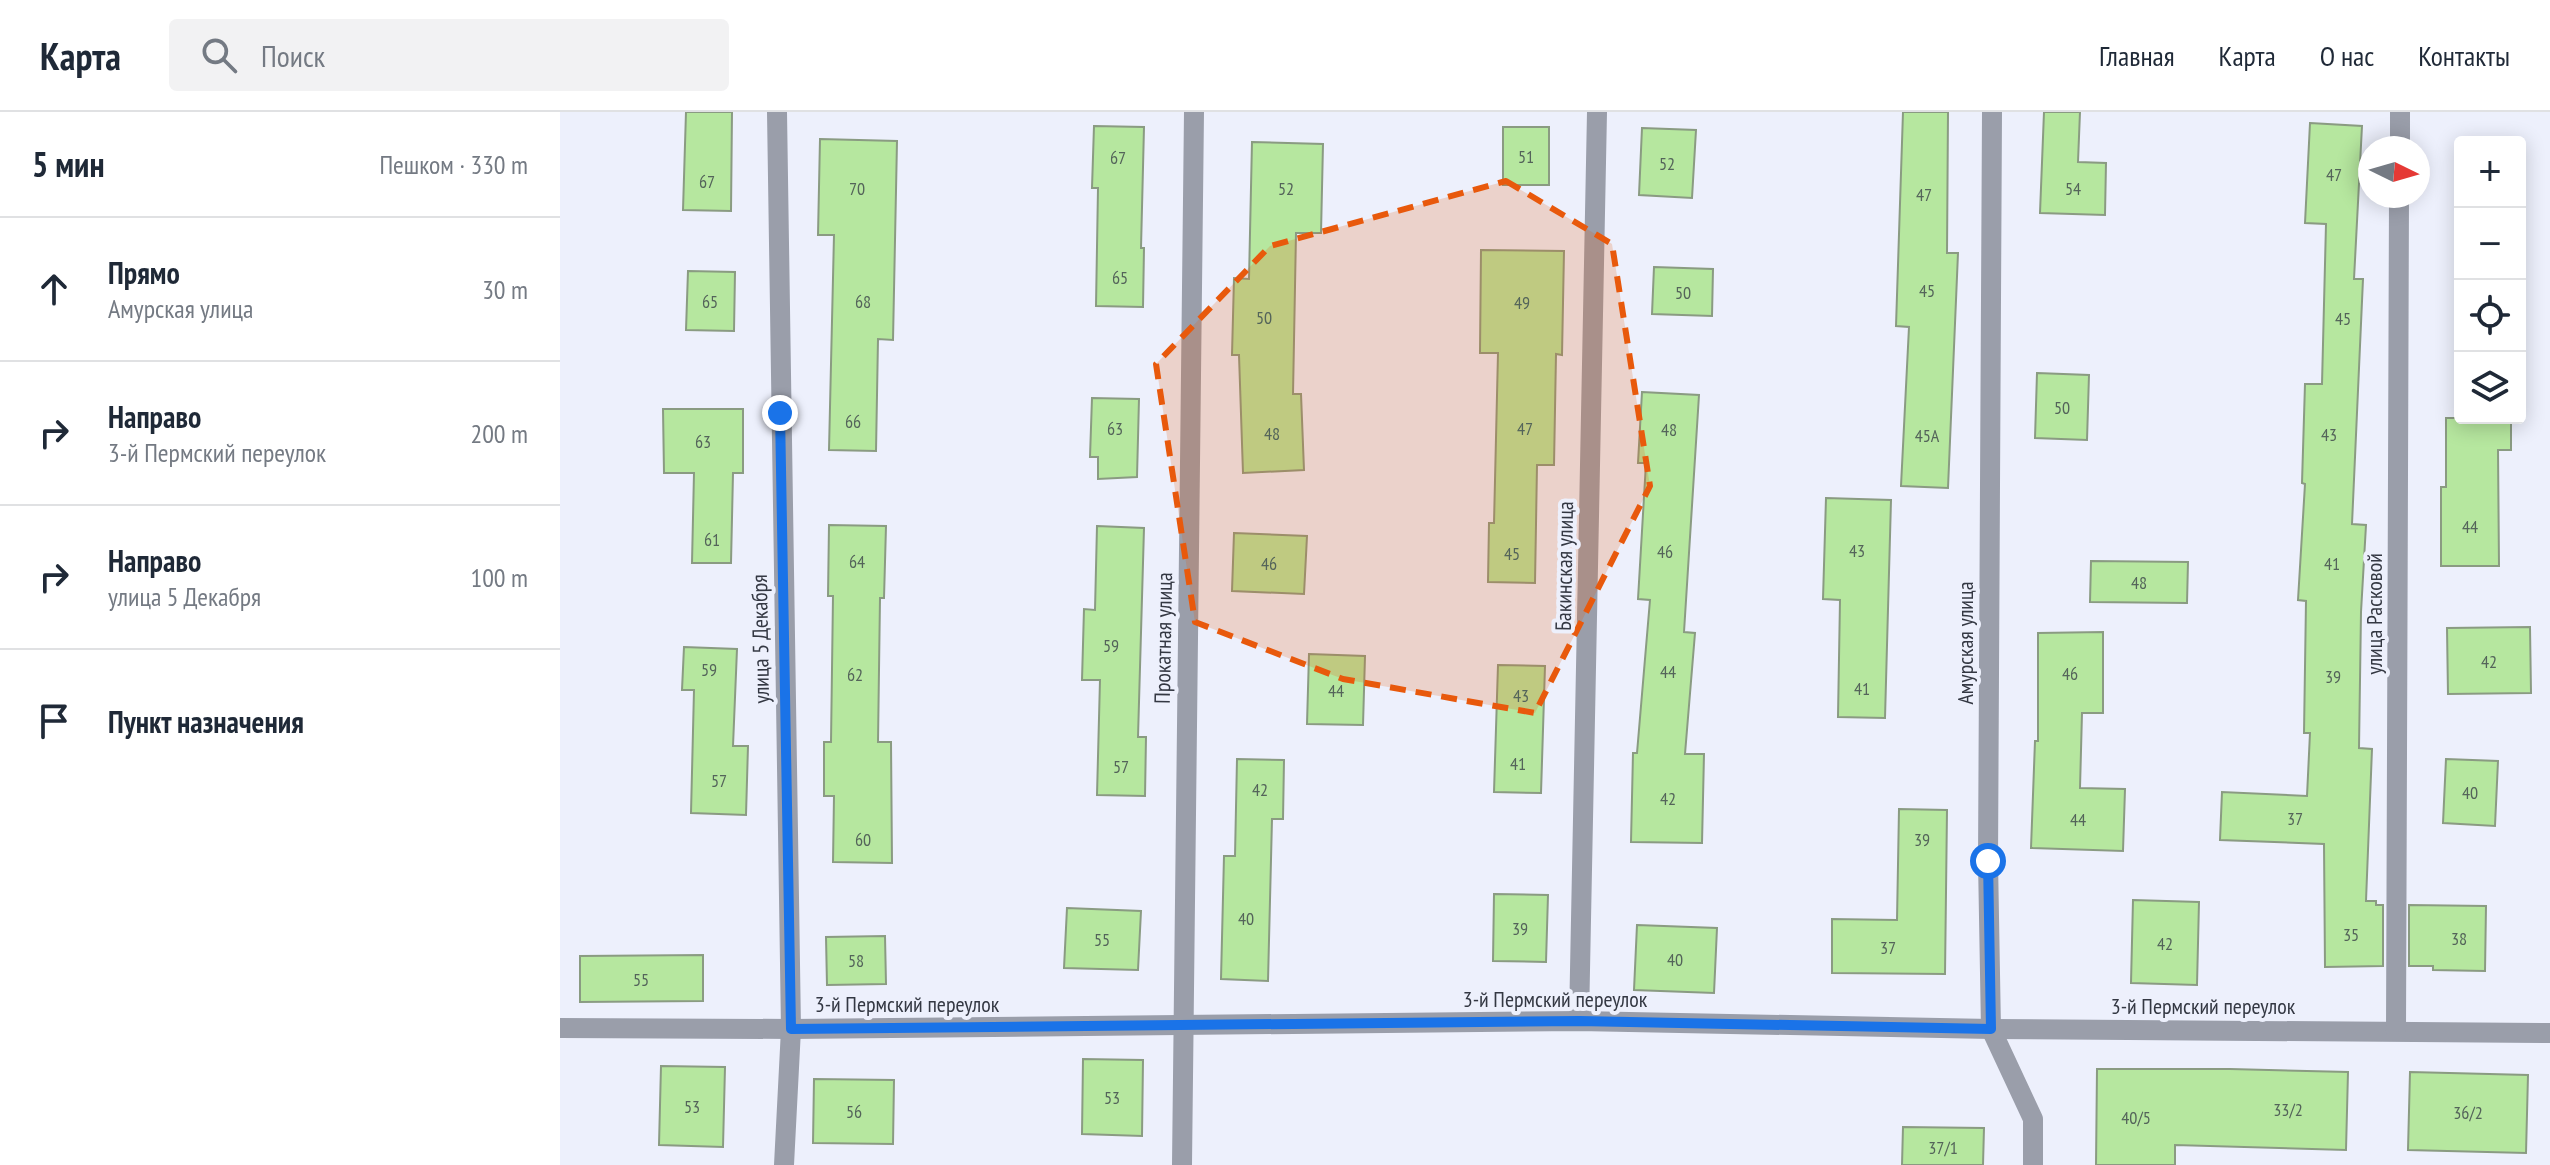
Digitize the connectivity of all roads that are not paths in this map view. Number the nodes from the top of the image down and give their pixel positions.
1 (777, 112) edge
2 (1194, 112) edge
3 (1597, 112) edge
4 (1992, 112) edge
5 (2400, 112) edge
6 (2400, 136) edge
7 (2399, 208) edge
8 (1579, 1021) junction
9 (1182, 1026) junction
10 (560, 1028) edge
11 (791, 1029) junction
12 (1991, 1029) junction
13 (2396, 1031) junction
14 (2550, 1033) edge
15 (784, 1165) edge
16 (1182, 1165) edge
17 (2033, 1165) edge

1 - 11 street, улица 5 Декабря
2 - 9 street, Прокатная улица
3 - 8 street, Бакинская улица
4 - 12 street, Амурская улица
5 - 6 street
7 - 13 street, улица Расковой
8 - 9 street, 3-й Пермский переулок
8 - 12 street, 3-й Пермский переулок
9 - 11 street, 3-й Пермский переулок
9 - 16 street, Прокатная улица
10 - 11 street, 3-й Пермский переулок
11 - 15 street, улица 5 Декабря
12 - 13 street, 3-й Пермский переулок
12 - 17 street, Амурская улица
13 - 14 street, 3-й Пермский переулок

